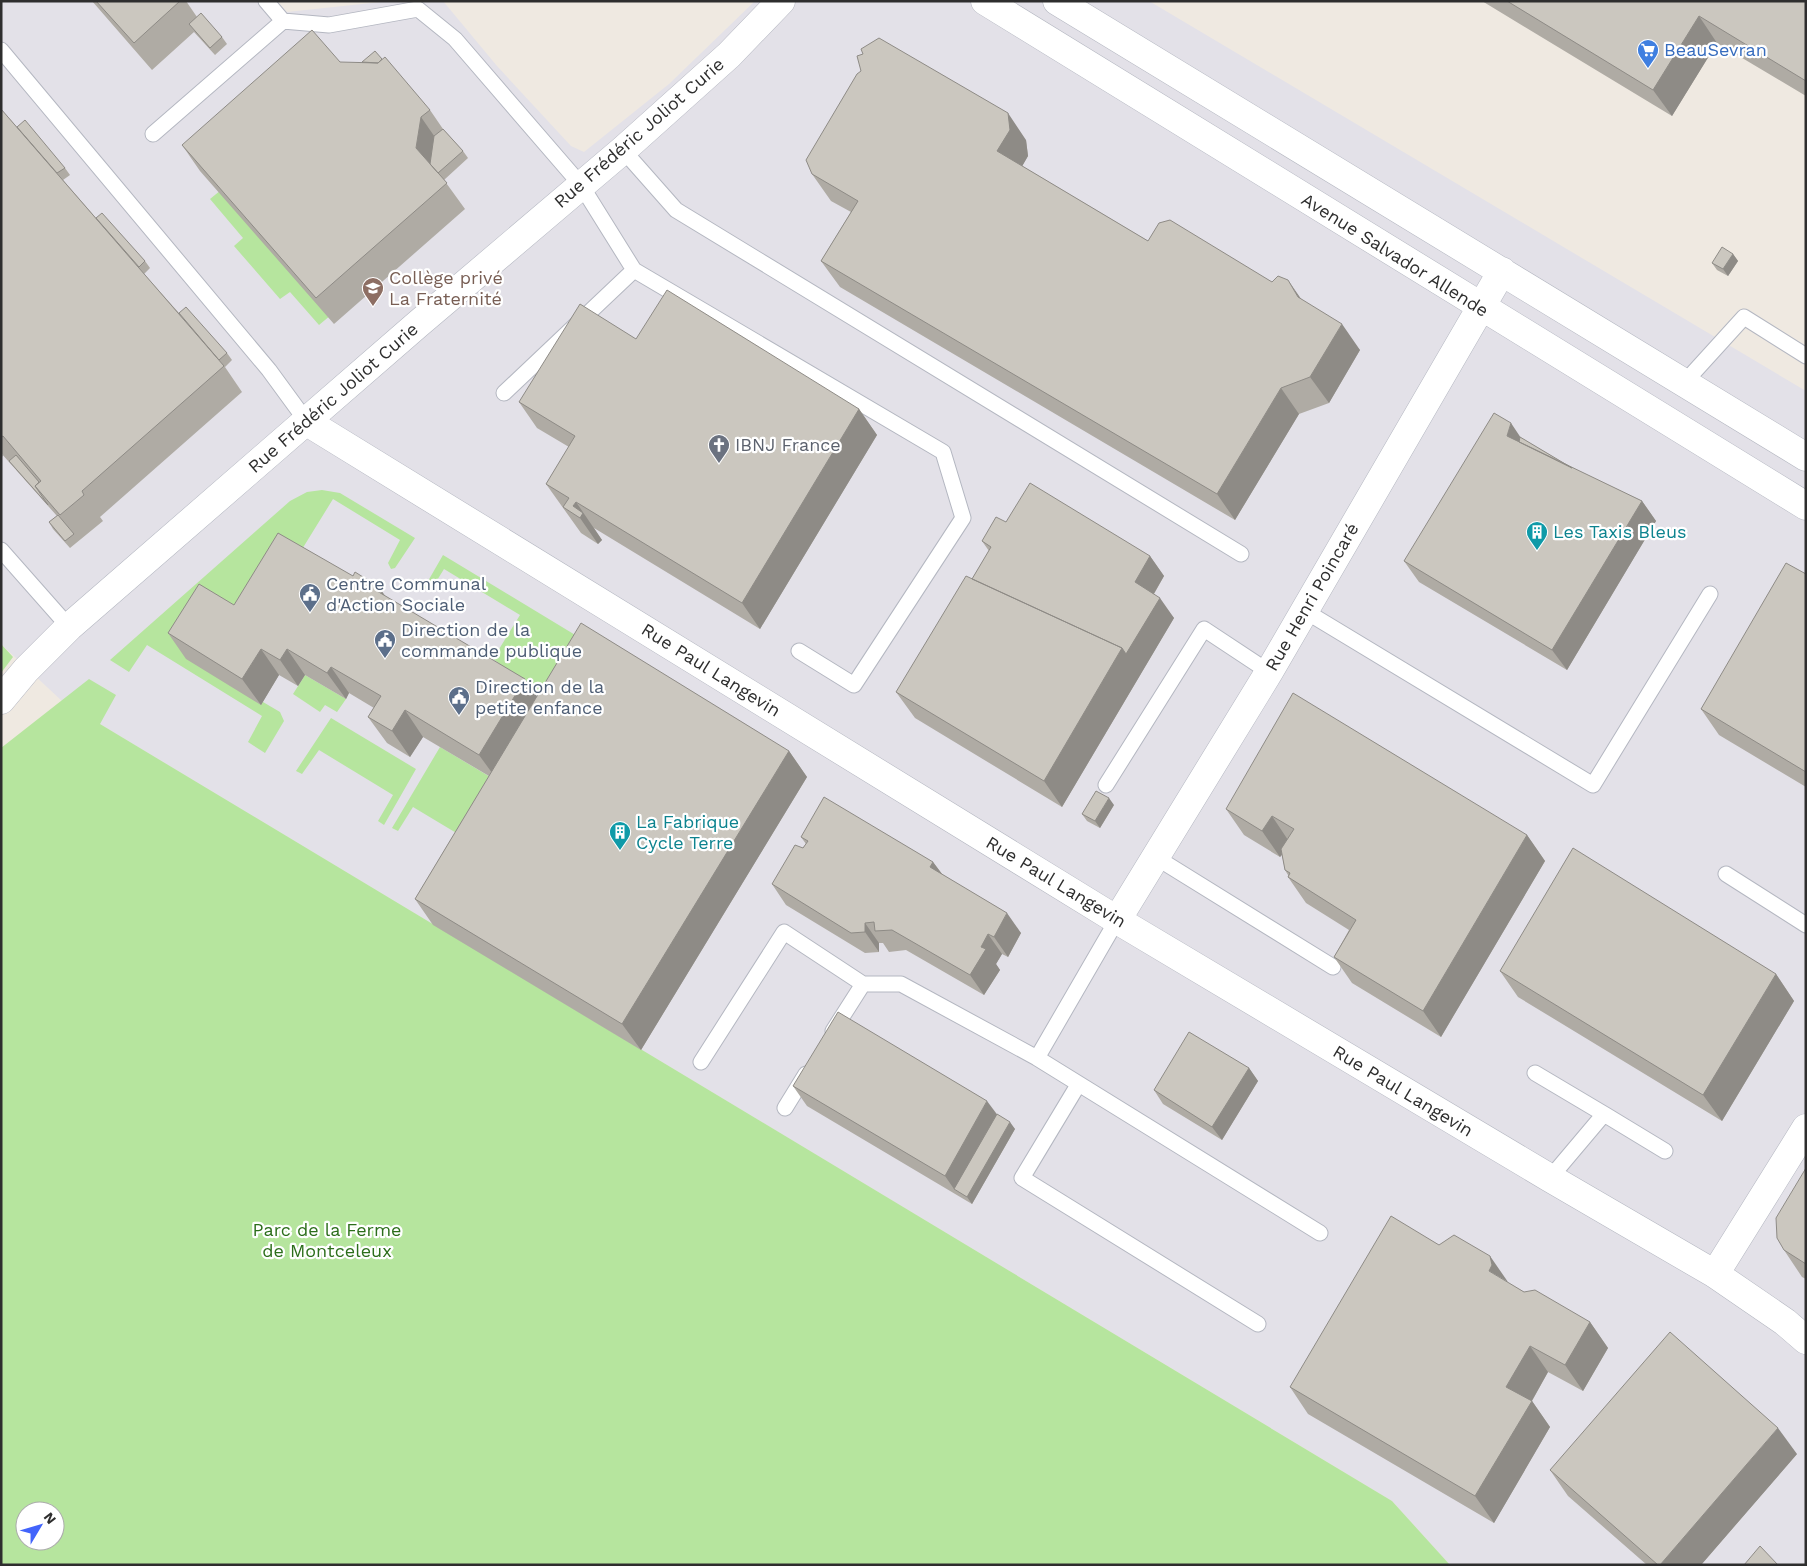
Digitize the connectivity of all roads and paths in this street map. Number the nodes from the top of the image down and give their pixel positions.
1 (266, 1) edge
2 (781, 1) edge
3 (985, 1) edge
4 (1057, 1) edge
5 (283, 21) junction
6 (1, 50) edge
7 (153, 134) dead end
8 (623, 150) junction
9 (581, 185) junction
10 (634, 270) junction
11 (1502, 271) junction
12 (1480, 308) junction
13 (1806, 356) edge
14 (1684, 383) junction
15 (504, 392) dead end
16 (306, 422) junction
17 (1806, 457) edge
18 (1806, 506) edge
19 (1, 550) edge
20 (1241, 554) dead end
21 (1710, 594) dead end
22 (1304, 611) junction
23 (68, 626) junction
24 (799, 650) dead end
25 (1269, 672) junction
26 (1, 700) edge
27 (1106, 786) dead end
28 (1157, 858) junction
29 (1726, 874) dead end
30 (1117, 920) junction
31 (1806, 925) edge
32 (1333, 967) dead end
33 (863, 984) junction
34 (827, 1042) edge
35 (816, 1058) edge
36 (1037, 1058) junction
37 (701, 1062) dead end
38 (1535, 1073) dead end
39 (1078, 1085) junction
40 (785, 1108) dead end
41 (1604, 1114) junction
42 (1806, 1128) edge
43 (1664, 1151) dead end
44 (1550, 1178) junction
45 (1320, 1233) dead end
46 (1715, 1274) junction
47 (1258, 1324) dead end
48 (1806, 1340) edge

1 - 5 lane
2 - 8 street, Rue Frédéric Joliot Curie
3 - 12 street, Avenue Salvador Allende
4 - 11 street
5 - 7 lane
5 - 9 lane
6 - 16 lane
8 - 9 street, Rue Frédéric Joliot Curie
8 - 20 lane
9 - 10 lane
9 - 16 street, Rue Frédéric Joliot Curie
10 - 15 lane
10 - 24 lane
11 - 12 street, Rue Henri Poincaré
11 - 14 street
12 - 18 street, Avenue Salvador Allende
12 - 22 street, Rue Henri Poincaré
13 - 14 lane
14 - 17 street
16 - 23 street, Rue Frédéric Joliot Curie
16 - 30 street, Rue Paul Langevin
19 - 23 lane
21 - 22 lane
22 - 25 street, Rue Henri Poincaré
23 - 26 street, Rue Frédéric Joliot Curie
25 - 27 lane
25 - 28 street, Rue Henri Poincaré
28 - 30 street, Rue Henri Poincaré
28 - 32 lane
29 - 31 lane
30 - 36 lane
30 - 44 street, Rue Paul Langevin
33 - 34 lane
33 - 36 lane
33 - 37 lane
35 - 40 lane
36 - 39 lane
38 - 41 lane
39 - 45 lane
39 - 47 lane
41 - 43 lane
41 - 44 lane
42 - 46 street
44 - 46 street, Rue Paul Langevin
46 - 48 street, Rue Paul Langevin

